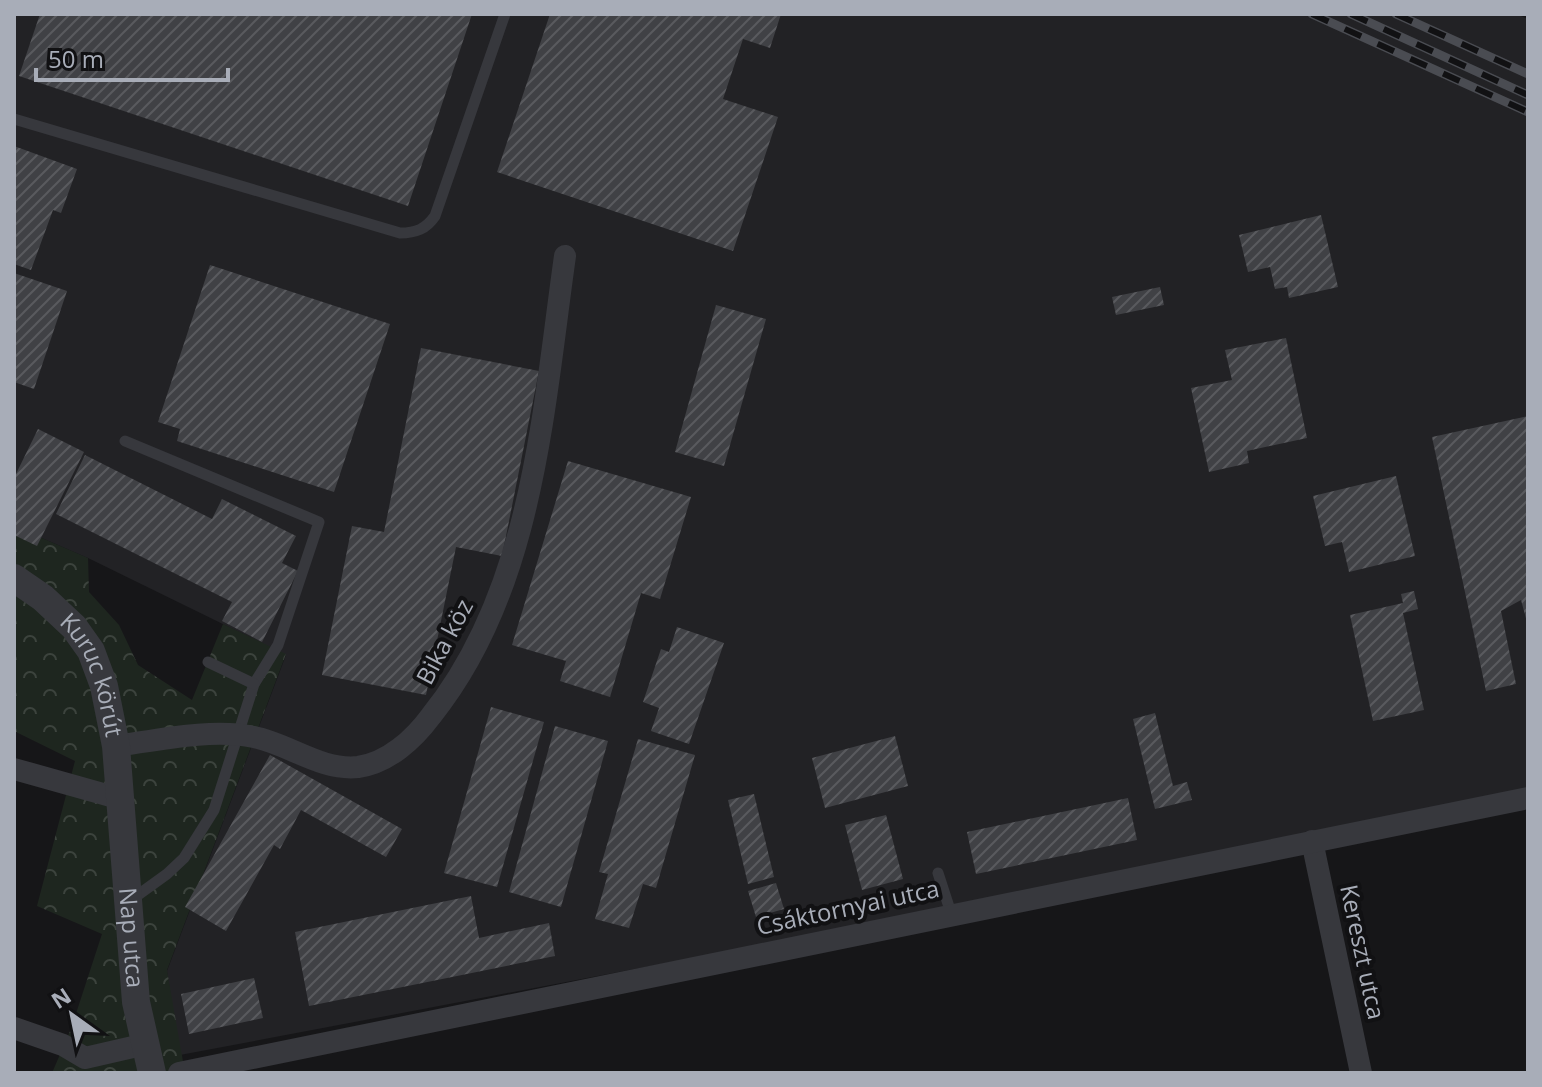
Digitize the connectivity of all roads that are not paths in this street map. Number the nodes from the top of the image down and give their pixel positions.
1 (505, 14) edge
2 (14, 119) edge
3 (565, 256) dead end
4 (125, 441) dead end
5 (14, 578) edge
6 (208, 662) dead end
7 (254, 684) junction
8 (238, 734) junction
9 (116, 746) junction
10 (14, 769) edge
11 (1528, 798) edge
12 (121, 799) junction
13 (1312, 841) junction
14 (938, 873) dead end
15 (127, 902) junction
16 (951, 913) junction
17 (14, 1028) edge
18 (146, 1044) junction
19 (80, 1068) edge
20 (152, 1073) edge
21 (179, 1073) edge
22 (1361, 1073) edge

1 - 2 lane
3 - 8 street, Bika köz
4 - 7 lane
5 - 9 street, Kuruc körút
6 - 7 lane
7 - 8 lane
8 - 9 street, Bika köz
8 - 15 lane
9 - 12 street, Kuruc körút
10 - 12 street
11 - 13 street, Csáktornyai utca
12 - 15 street, Nap utca
13 - 16 street, Csáktornyai utca
13 - 22 street, Kereszt utca
14 - 16 lane
15 - 18 street, Nap utca
16 - 21 street, Csáktornyai utca
17 - 19 street
18 - 19 street
18 - 20 street, Nap utca

